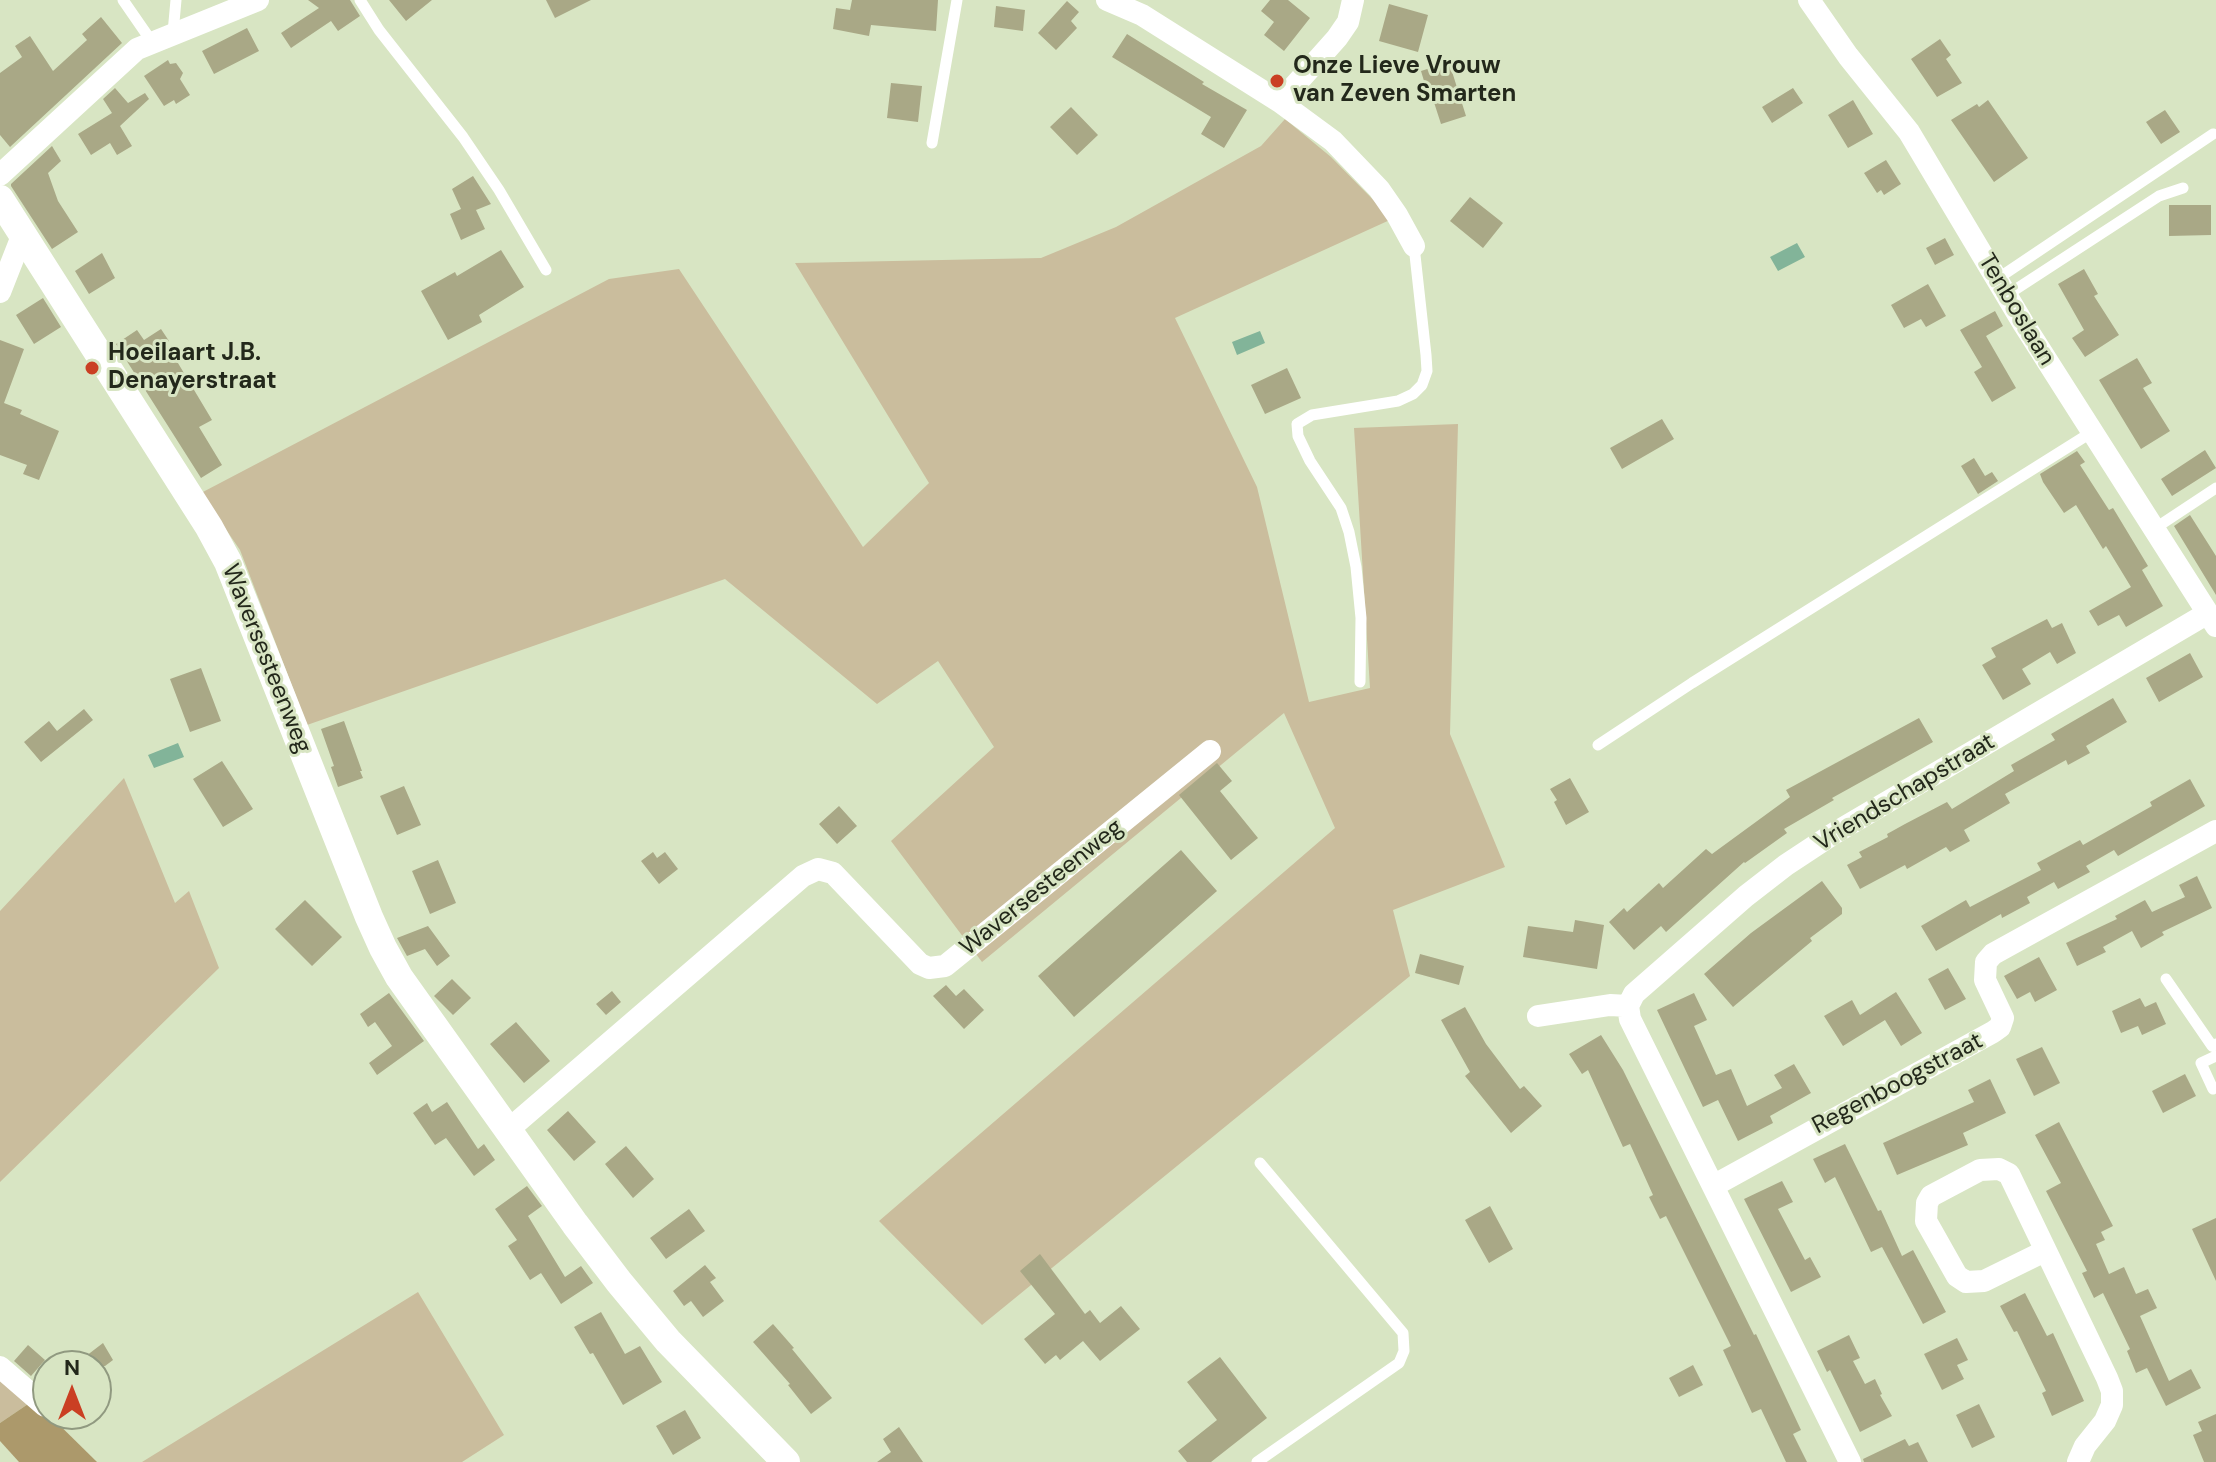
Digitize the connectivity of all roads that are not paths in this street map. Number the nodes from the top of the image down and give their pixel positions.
1 (123, 0) edge
2 (176, 0) edge
3 (258, 0) edge
4 (360, 0) edge
5 (957, 0) edge
6 (1107, 0) edge
7 (1353, 0) edge
8 (1809, 0) edge
9 (173, 33) junction
10 (152, 42) junction
11 (1280, 102) junction
12 (2213, 134) dead end
13 (932, 143) dead end
14 (0, 175) edge
15 (2183, 188) dead end
16 (0, 199) edge
17 (22, 236) junction
18 (1414, 246) joint
19 (546, 270) dead end
20 (2002, 287) junction
21 (0, 292) edge
22 (2092, 432) junction
23 (2216, 488) edge
24 (2154, 529) junction
25 (2212, 620) edge
26 (1360, 682) dead end
27 (1598, 745) dead end
28 (1210, 751) dead end
29 (2216, 831) edge
30 (2166, 979) dead end
31 (1628, 1006) junction
32 (1538, 1016) dead end
33 (2216, 1044) edge
34 (2216, 1056) edge
35 (2213, 1089) dead end
36 (508, 1130) junction
37 (1260, 1163) dead end
38 (1713, 1186) junction
39 (2045, 1251) junction
40 (0, 1367) edge
41 (32, 1395) edge
42 (786, 1462) edge
43 (1257, 1462) edge
44 (1850, 1462) edge
45 (2078, 1462) edge

1 - 10 lane
2 - 9 lane
3 - 9 street
4 - 19 lane
5 - 13 lane
6 - 11 street
7 - 11 street
8 - 20 street, Tenboslaan
9 - 10 street
10 - 14 street
11 - 18 street
12 - 20 lane
15 - 20 lane
16 - 17 street, Waversesteenweg
17 - 21 street
17 - 36 street, Waversesteenweg
18 - 26 lane
20 - 22 street, Tenboslaan
22 - 24 street, Tenboslaan
22 - 27 lane
23 - 24 lane
24 - 25 street, Tenboslaan
25 - 31 street, Vriendschapstraat
28 - 36 street, Waversesteenweg
29 - 38 street, Regenboogstraat
30 - 33 lane
31 - 32 street
31 - 38 street
34 - 35 lane
36 - 42 street, Waversesteenweg
37 - 43 lane
38 - 44 street
39 - 39 street
39 - 45 street
40 - 41 street

